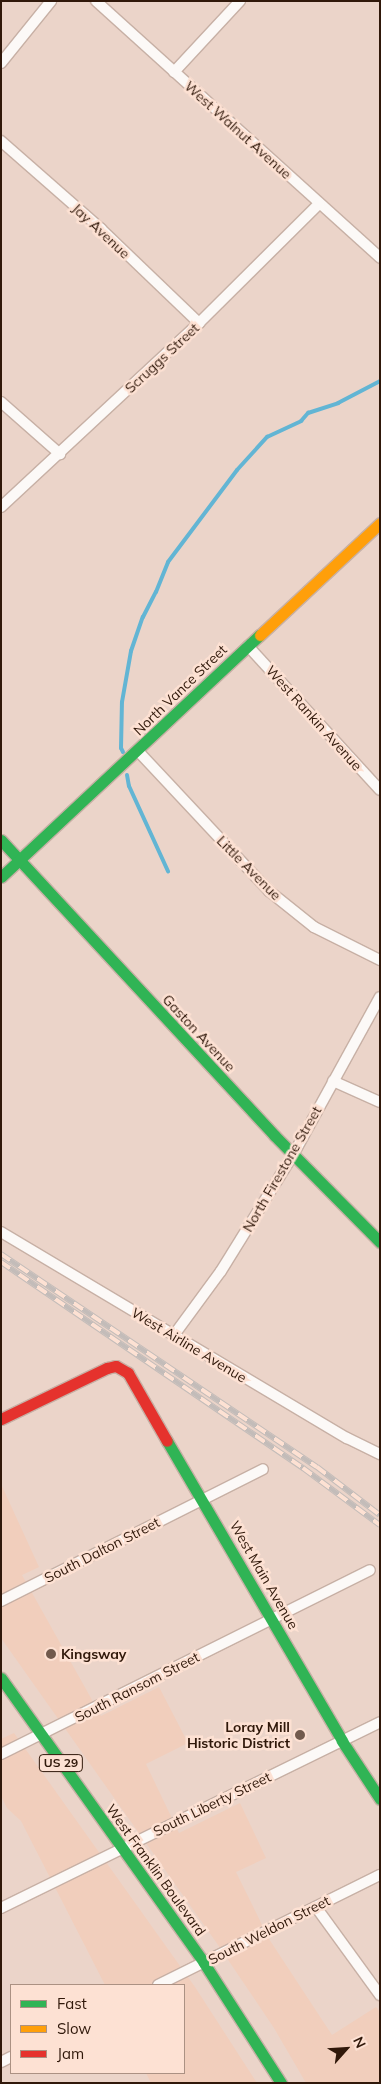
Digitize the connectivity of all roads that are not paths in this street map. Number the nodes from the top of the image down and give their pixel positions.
1 (51, 1) edge
2 (96, 1) edge
3 (240, 1) edge
4 (5, 52) edge
5 (1, 63) edge
6 (174, 72) junction
7 (1, 142) edge
8 (319, 204) junction
9 (380, 258) edge
10 (199, 323) junction
11 (1, 402) edge
12 (60, 454) junction
13 (1, 507) edge
14 (380, 524) edge
15 (248, 646) junction
16 (138, 752) junction
17 (380, 790) edge
18 (1, 840) edge
19 (20, 860) junction
20 (1, 877) edge
21 (380, 960) edge
22 (380, 997) edge
23 (332, 1081) junction
24 (380, 1102) edge
25 (293, 1155) junction
26 (1, 1232) edge
27 (380, 1242) edge
28 (174, 1335) junction
29 (1, 1419) edge
30 (380, 1454) edge
31 (263, 1469) dead end
32 (204, 1500) junction
33 (370, 1570) dead end
34 (1, 1601) edge
35 (272, 1620) junction
36 (1, 1678) edge
37 (380, 1722) edge
38 (42, 1735) junction
39 (342, 1741) junction
40 (1, 1754) edge
41 (380, 1799) edge
42 (122, 1848) junction
43 (380, 1875) edge
44 (316, 1907) junction
45 (1, 1908) edge
46 (204, 1963) junction
47 (160, 1984) edge
48 (380, 1995) edge
49 (281, 2083) edge

1 - 4 street
2 - 6 street, West Walnut Avenue
3 - 6 street
4 - 5 street
6 - 8 street, West Walnut Avenue
7 - 10 street, Jay Avenue
8 - 9 street, West Walnut Avenue
8 - 10 street, Scruggs Street
10 - 12 street, Scruggs Street
11 - 12 street
12 - 13 street, Scruggs Street
14 - 15 street, North Vance Street
15 - 16 street, North Vance Street
15 - 17 street, West Rankin Avenue
16 - 19 street, North Vance Street
16 - 21 street, Little Avenue
18 - 19 street, Gaston Avenue
19 - 20 street, North Vance Street
19 - 25 street, Gaston Avenue
22 - 23 street, North Firestone Street
23 - 24 street
23 - 25 street, North Firestone Street
25 - 27 street, Gaston Avenue
25 - 28 street, North Firestone Street
26 - 28 street, West Airline Avenue
28 - 30 street, West Airline Avenue
29 - 32 street, West Main Avenue
31 - 32 street, South Dalton Street
32 - 34 street, South Dalton Street
32 - 35 street, West Main Avenue
33 - 35 street, South Ransom Street
35 - 38 street, South Ransom Street
35 - 39 street, West Main Avenue
36 - 38 street, West Franklin Boulevard / US 29
37 - 39 street, South Liberty Street
38 - 40 street, South Ransom Street
38 - 42 street, West Franklin Boulevard / US 29
39 - 41 street, West Main Avenue
39 - 42 street, South Liberty Street
42 - 45 street, South Liberty Street
42 - 46 street, West Franklin Boulevard / US 29
43 - 44 street, South Weldon Street
44 - 46 street, South Weldon Street
44 - 48 street
46 - 47 street, South Weldon Street
46 - 49 street, West Franklin Boulevard / US 29

